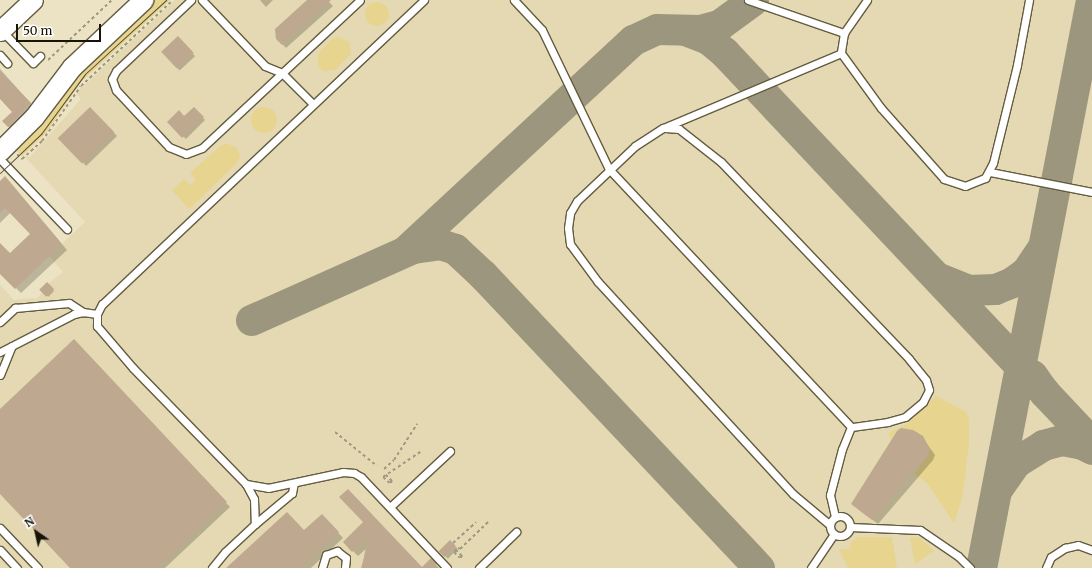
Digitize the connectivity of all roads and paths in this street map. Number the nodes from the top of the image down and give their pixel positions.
1 (33, 0) edge
2 (112, 0) edge
3 (144, 0) edge
4 (173, 0) edge
5 (191, 0) edge
6 (202, 0) edge
7 (359, 0) edge
8 (424, 0) edge
9 (514, 0) edge
10 (748, 0) edge
11 (867, 0) edge
12 (1028, 0) edge
13 (1, 31) edge
14 (844, 33) junction
15 (841, 53) junction
16 (0, 55) edge
17 (39, 58) joint
18 (7, 63) dead end
19 (282, 73) junction
20 (313, 104) junction
21 (663, 128) junction
22 (0, 151) edge
23 (0, 159) edge
24 (609, 169) junction
25 (990, 172) junction
26 (1092, 192) edge
27 (67, 229) dead end
28 (83, 312) junction
29 (97, 314) junction
30 (0, 322) edge
31 (12, 346) junction
32 (0, 352) edge
33 (0, 375) edge
34 (417, 424) dead end
35 (851, 427) junction
36 (334, 432) dead end
37 (450, 451) dead end
38 (420, 452) dead end
39 (377, 466) dead end
40 (384, 469) dead end
41 (385, 474) dead end
42 (294, 483) junction
43 (246, 484) junction
44 (390, 507) junction
45 (835, 517) junction
46 (476, 522) dead end
47 (488, 522) dead end
48 (255, 524) junction
49 (830, 526) junction
50 (850, 527) junction
51 (0, 528) edge
52 (516, 532) dead end
53 (834, 534) junction
54 (453, 543) dead end
55 (455, 548) dead end
56 (0, 550) edge
57 (1092, 550) edge
58 (18, 568) edge
59 (38, 568) edge
60 (212, 568) edge
61 (322, 568) edge
62 (345, 568) edge
63 (448, 568) edge
64 (479, 568) edge
65 (811, 568) edge
66 (970, 568) edge
67 (1046, 568) edge

1 - 13 main road
2 - 17 path
3 - 22 main road
4 - 23 path
5 - 19 lane
6 - 19 lane
7 - 19 lane
8 - 20 lane
9 - 24 lane
10 - 14 lane
11 - 14 lane
12 - 25 lane
13 - 17 lane
14 - 15 lane
15 - 21 lane
15 - 25 lane
16 - 18 lane
19 - 20 lane
20 - 29 lane
21 - 24 lane
21 - 35 lane
23 - 27 lane
24 - 35 lane
24 - 49 lane
25 - 26 lane
28 - 29 lane
28 - 30 lane
28 - 31 lane
29 - 43 lane
31 - 32 lane
31 - 33 lane
34 - 40 path
35 - 45 lane
36 - 39 path
37 - 44 lane
38 - 41 path, bridge
42 - 43 lane
42 - 44 lane
42 - 48 lane
43 - 48 lane
44 - 63 lane
45 - 49 lane
45 - 50 lane
46 - 54 path
47 - 55 path, bridge
48 - 60 lane
49 - 53 lane
50 - 53 lane
50 - 66 lane
51 - 59 lane
52 - 64 lane
53 - 65 lane
56 - 58 lane
57 - 67 lane
61 - 62 lane

